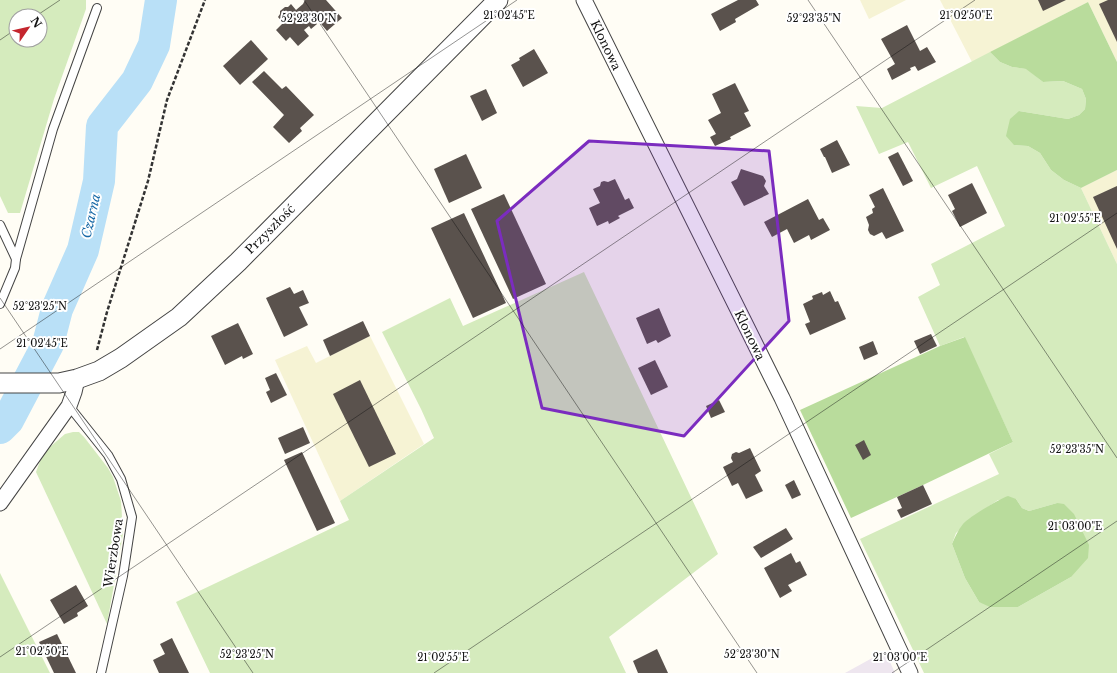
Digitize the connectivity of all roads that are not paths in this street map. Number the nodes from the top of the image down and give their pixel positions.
1 (498, 0) edge
2 (584, 0) edge
3 (97, 8) dead end
4 (0, 225) edge
5 (16, 259) junction
6 (0, 304) edge
7 (76, 379) junction
8 (0, 383) edge
9 (69, 406) junction
10 (0, 503) edge
11 (101, 673) edge
12 (910, 673) edge

1 - 7 street, Przyszłość
2 - 12 street, Klonowa
3 - 5 lane
4 - 5 lane
5 - 6 lane
7 - 8 street, Przyszłość
7 - 9 street
9 - 10 street
9 - 11 lane, Wierzbowa

